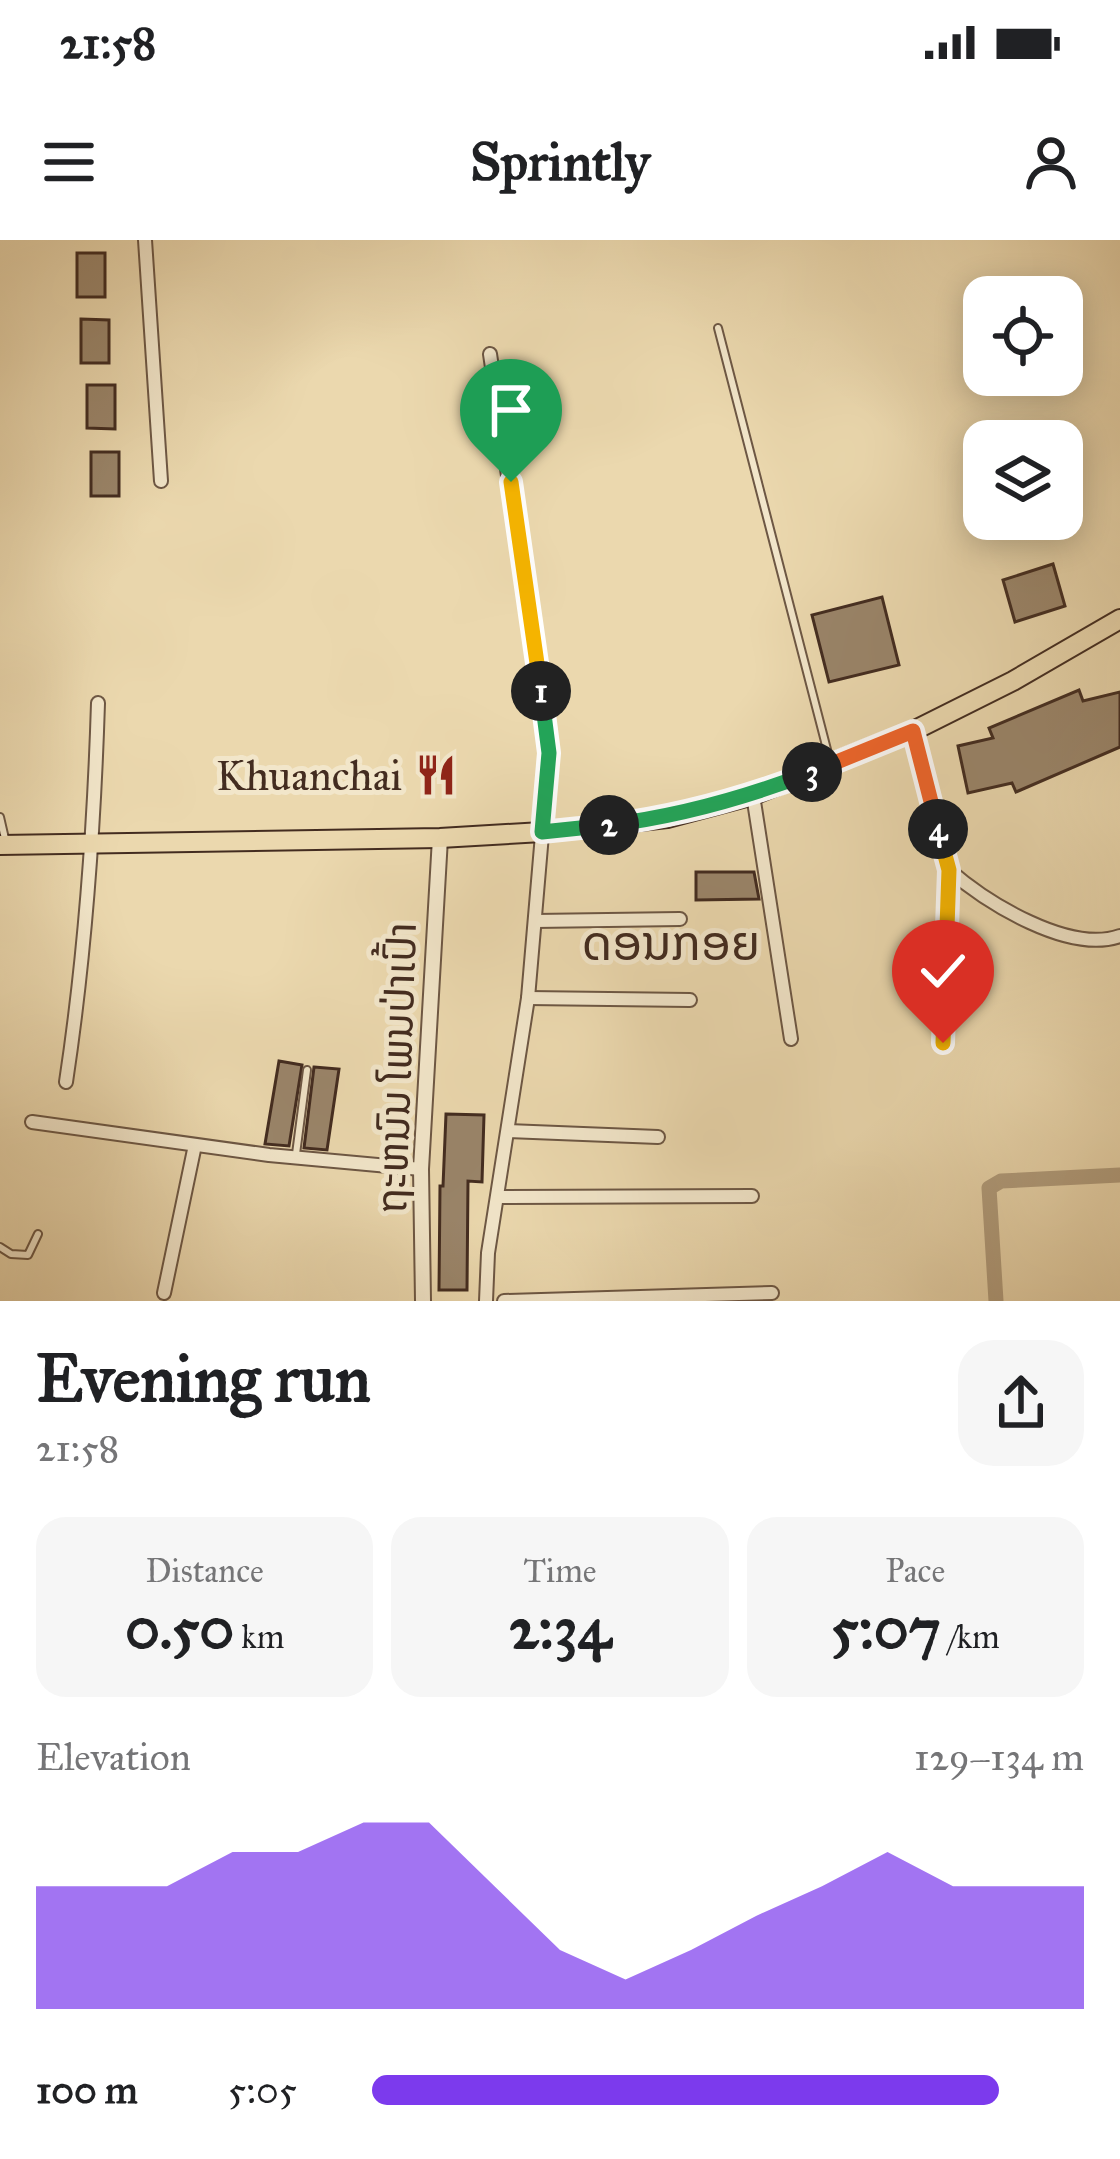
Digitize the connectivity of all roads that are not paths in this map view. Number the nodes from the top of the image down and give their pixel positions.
1 (145, 240) edge
2 (718, 328) dead end
3 (490, 354) dead end
4 (161, 481) dead end
5 (1120, 619) edge
6 (98, 703) dead end
7 (913, 731) junction
8 (831, 764) junction
9 (753, 795) junction
10 (0, 817) edge
11 (542, 832) junction
12 (440, 838) junction
13 (93, 843) junction
14 (3, 845) edge
15 (949, 870) junction
16 (680, 919) dead end
17 (536, 921) junction
18 (1120, 936) edge
19 (528, 998) junction
20 (690, 1000) dead end
21 (791, 1039) dead end
22 (943, 1043) dead end
23 (307, 1070) dead end
24 (66, 1082) dead end
25 (32, 1122) dead end
26 (508, 1131) junction
27 (658, 1137) dead end
28 (195, 1145) junction
29 (296, 1158) junction
30 (421, 1169) junction
31 (752, 1196) dead end
32 (498, 1197) junction
33 (38, 1234) dead end
34 (0, 1247) edge
35 (164, 1293) dead end
36 (772, 1293) dead end
37 (423, 1301) edge
38 (486, 1301) edge
39 (505, 1301) edge

1 - 4 street
2 - 8 lane
3 - 11 street
5 - 7 main road
6 - 13 street
7 - 8 main road
7 - 15 street
8 - 9 main road
9 - 11 main road
9 - 21 street
10 - 14 lane
11 - 12 main road
11 - 17 street
12 - 13 main road
12 - 30 street, ຖະຫນົນ ໂພນປ່າເປົ້າ
13 - 14 main road
13 - 24 street
15 - 18 street
15 - 22 street
16 - 17 street
17 - 19 street
19 - 20 street
19 - 26 street
23 - 29 lane
25 - 28 street
26 - 27 street
26 - 32 street
28 - 29 street
28 - 35 street
29 - 30 street
30 - 37 street, ຖະຫນົນ ໂພນປ່າເປົ້າ
31 - 32 street
32 - 38 street
33 - 34 lane
36 - 39 street

